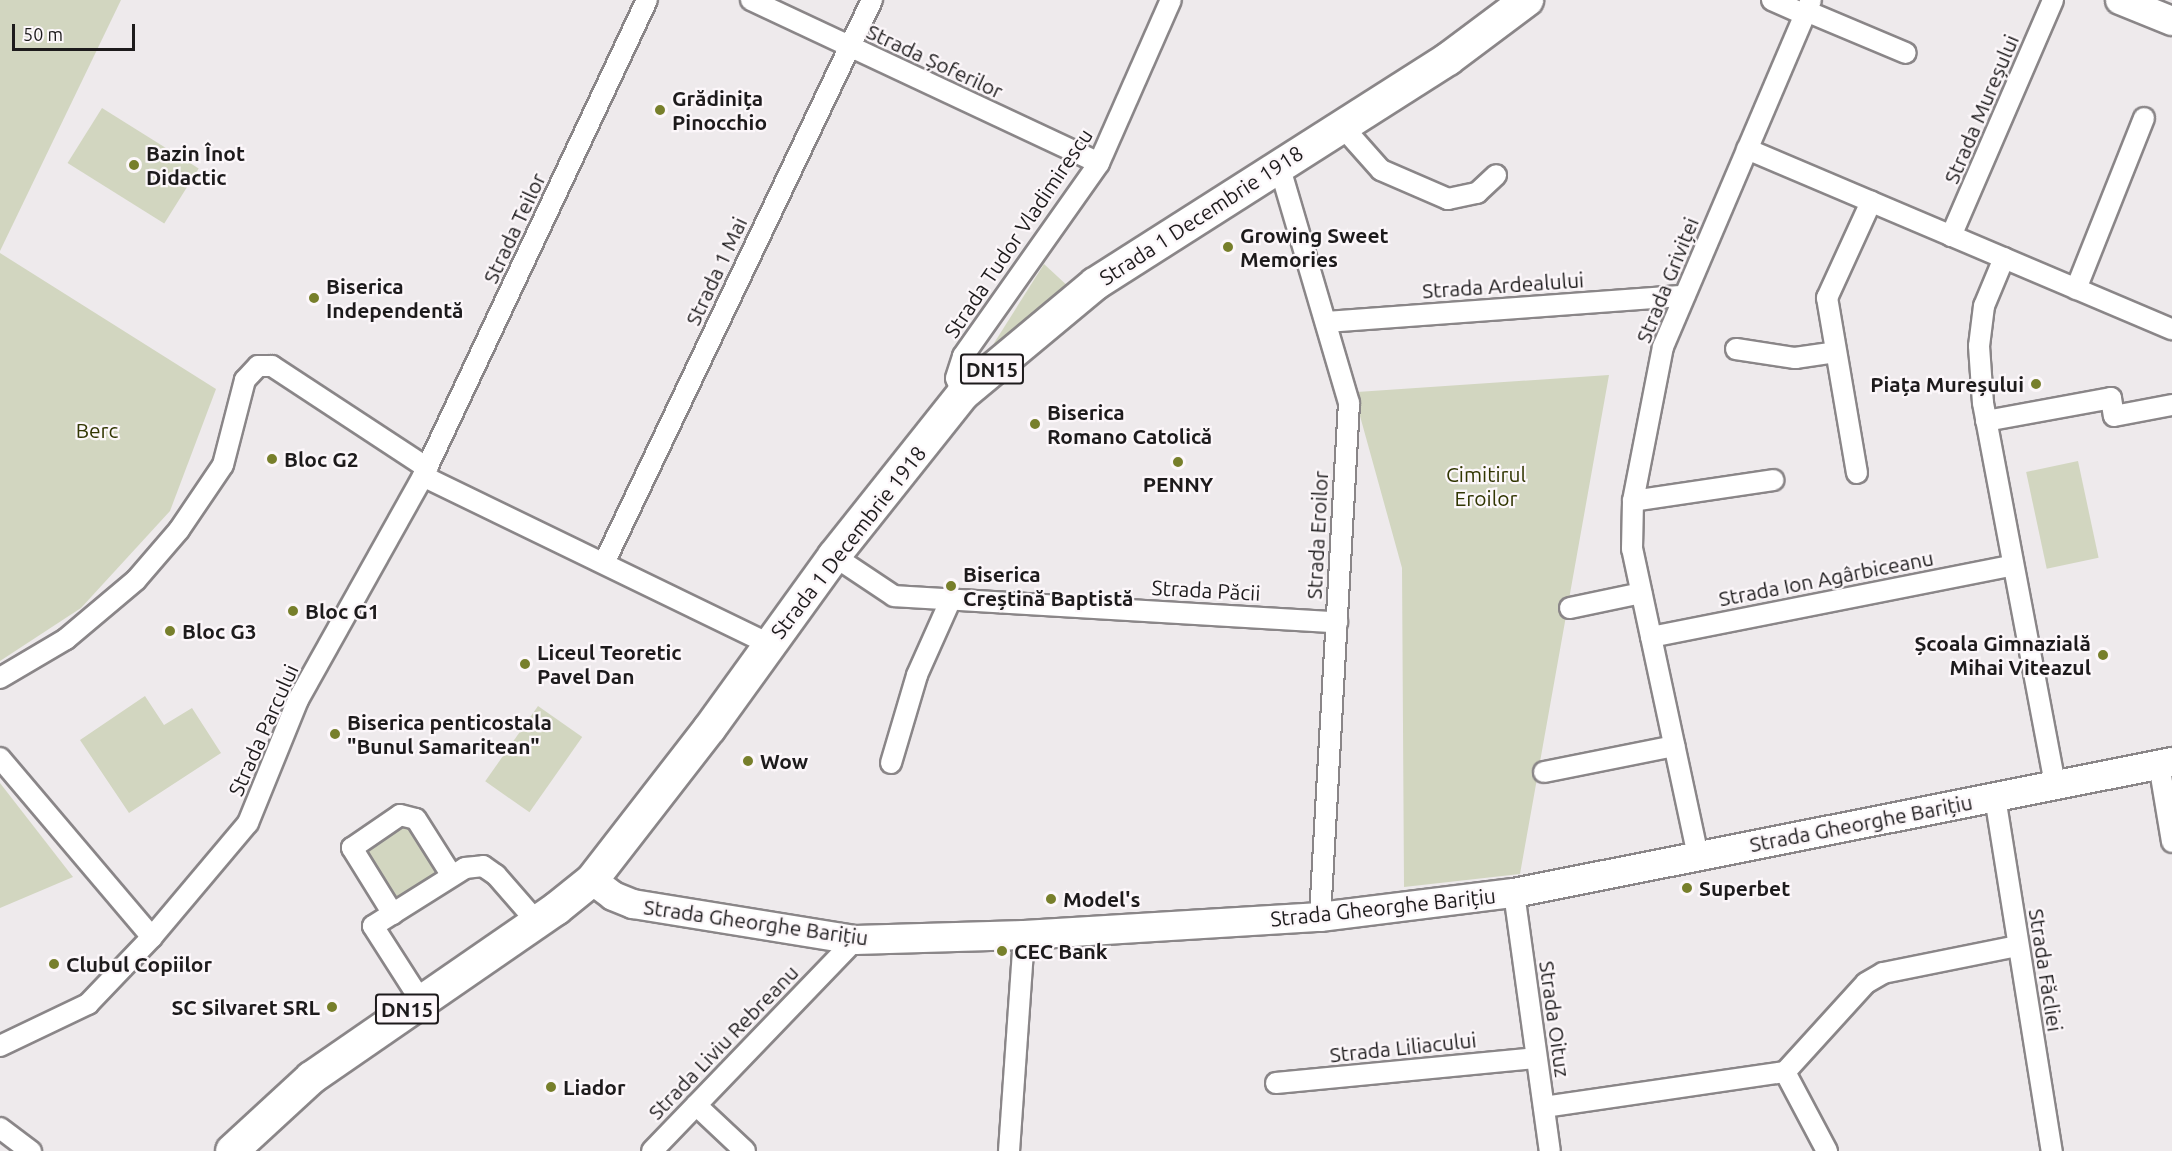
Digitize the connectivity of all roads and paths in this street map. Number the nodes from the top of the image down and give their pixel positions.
1 (647, 0) edge
2 (751, 0) edge
3 (872, 0) edge
4 (1171, 0) edge
5 (1527, 0) edge
6 (1772, 0) edge
7 (2053, 0) edge
8 (2120, 0) edge
9 (1807, 9) edge
10 (2172, 21) edge
11 (849, 48) junction
12 (1906, 53) dead end
13 (2144, 118) dead end
14 (1341, 125) junction
15 (1747, 149) junction
16 (1099, 163) junction
17 (1279, 165) junction
18 (1496, 175) dead end
19 (1871, 202) junction
20 (1951, 236) junction
21 (2004, 258) junction
22 (2076, 289) junction
23 (1684, 296) junction
24 (1326, 322) junction
25 (2172, 329) edge
26 (1736, 349) dead end
27 (1836, 352) junction
28 (963, 394) junction
29 (2172, 405) edge
30 (1986, 421) junction
31 (425, 472) junction
32 (1857, 473) dead end
33 (1773, 480) dead end
34 (1634, 501) junction
35 (834, 556) junction
36 (604, 563) junction
37 (2011, 566) junction
38 (1641, 593) junction
39 (951, 599) junction
40 (1570, 608) dead end
41 (1337, 621) junction
42 (1651, 637) junction
43 (769, 644) junction
44 (0, 678) edge
45 (1674, 746) junction
46 (0, 758) edge
47 (891, 763) dead end
48 (2166, 763) edge
49 (1544, 772) dead end
50 (2055, 785) junction
51 (1995, 797) junction
52 (2172, 842) edge
53 (1698, 856) junction
54 (452, 876) junction
55 (592, 880) junction
56 (1514, 893) junction
57 (393, 914) junction
58 (1320, 917) junction
59 (537, 922) junction
60 (1024, 935) junction
61 (152, 937) junction
62 (855, 940) junction
63 (2017, 946) junction
64 (421, 1001) junction
65 (0, 1046) edge
66 (1535, 1058) junction
67 (1785, 1072) junction
68 (1276, 1083) dead end
69 (696, 1105) junction
70 (1544, 1107) junction
71 (0, 1128) edge
72 (31, 1151) edge
73 (232, 1151) edge
74 (652, 1151) edge
75 (745, 1151) edge
76 (1009, 1151) edge
77 (1550, 1151) edge
78 (1827, 1151) edge
79 (2052, 1151) edge

1 - 31 street, Strada Teilor
2 - 11 street, Strada Șoferilor
3 - 11 street, Strada 1 Mai
4 - 16 street, Strada Tudor Vladimirescu
5 - 14 main road, Strada 1 Decembrie 1918 / DN15
6 - 9 street
7 - 20 street, Strada Mureșului
8 - 10 street
9 - 12 street
9 - 15 street, Strada Griviței
11 - 16 street, Strada Șoferilor
11 - 36 street, Strada 1 Mai
13 - 22 street
14 - 17 main road, Strada 1 Decembrie 1918 / DN15
14 - 18 street
15 - 19 street
15 - 23 street, Strada Griviței
16 - 28 street, Strada Tudor Vladimirescu
17 - 24 street, Strada Eroilor
17 - 28 main road, Strada 1 Decembrie 1918 / DN15
19 - 20 street
19 - 27 street
20 - 21 street
21 - 22 street
21 - 30 street
22 - 25 street
23 - 24 street, Strada Ardealului
23 - 34 street, Strada Griviței
24 - 41 street, Strada Eroilor
26 - 27 street
27 - 32 street
28 - 35 main road, Strada 1 Decembrie 1918 / DN15
29 - 30 street
30 - 37 street
31 - 36 street
31 - 44 street
31 - 61 street, Strada Parcului
33 - 34 street
34 - 38 street, Strada Griviței
35 - 39 street, Strada Păcii
35 - 43 main road, Strada 1 Decembrie 1918 / DN15
36 - 43 street
37 - 42 street, Strada Ion Agârbiceanu
37 - 50 street
38 - 40 street
38 - 42 street, Strada Griviței
39 - 41 street, Strada Păcii
39 - 47 street
41 - 58 street, Strada Eroilor
42 - 45 street, Strada Griviței
43 - 55 main road, Strada 1 Decembrie 1918 / DN15
45 - 49 street
45 - 53 street, Strada Griviței
46 - 61 street
48 - 50 street, Strada Gheorghe Barițiu
48 - 52 street
50 - 51 street, Strada Gheorghe Barițiu
51 - 53 street, Strada Gheorghe Barițiu
51 - 63 street, Strada Făcliei
53 - 56 street, Strada Gheorghe Barițiu
54 - 57 street
54 - 57 street
54 - 59 street
55 - 59 main road, Strada 1 Decembrie 1918 / DN15
55 - 62 street, Strada Gheorghe Barițiu
56 - 58 street, Strada Gheorghe Barițiu
56 - 66 street, Strada Oituz
57 - 64 street
58 - 60 street, Strada Gheorghe Barițiu
59 - 64 main road, Strada 1 Decembrie 1918 / DN15
60 - 62 street, Strada Gheorghe Barițiu
60 - 76 street
61 - 65 street, Strada Parcului
62 - 69 street, Strada Liviu Rebreanu
63 - 67 street
63 - 79 street, Strada Făcliei
64 - 73 main road, Strada 1 Decembrie 1918 / DN15
66 - 68 street, Strada Liliacului
66 - 70 street, Strada Oituz
67 - 70 street
67 - 78 street
69 - 74 street, Strada Liviu Rebreanu
69 - 75 street
70 - 77 street, Strada Oituz
71 - 72 street

